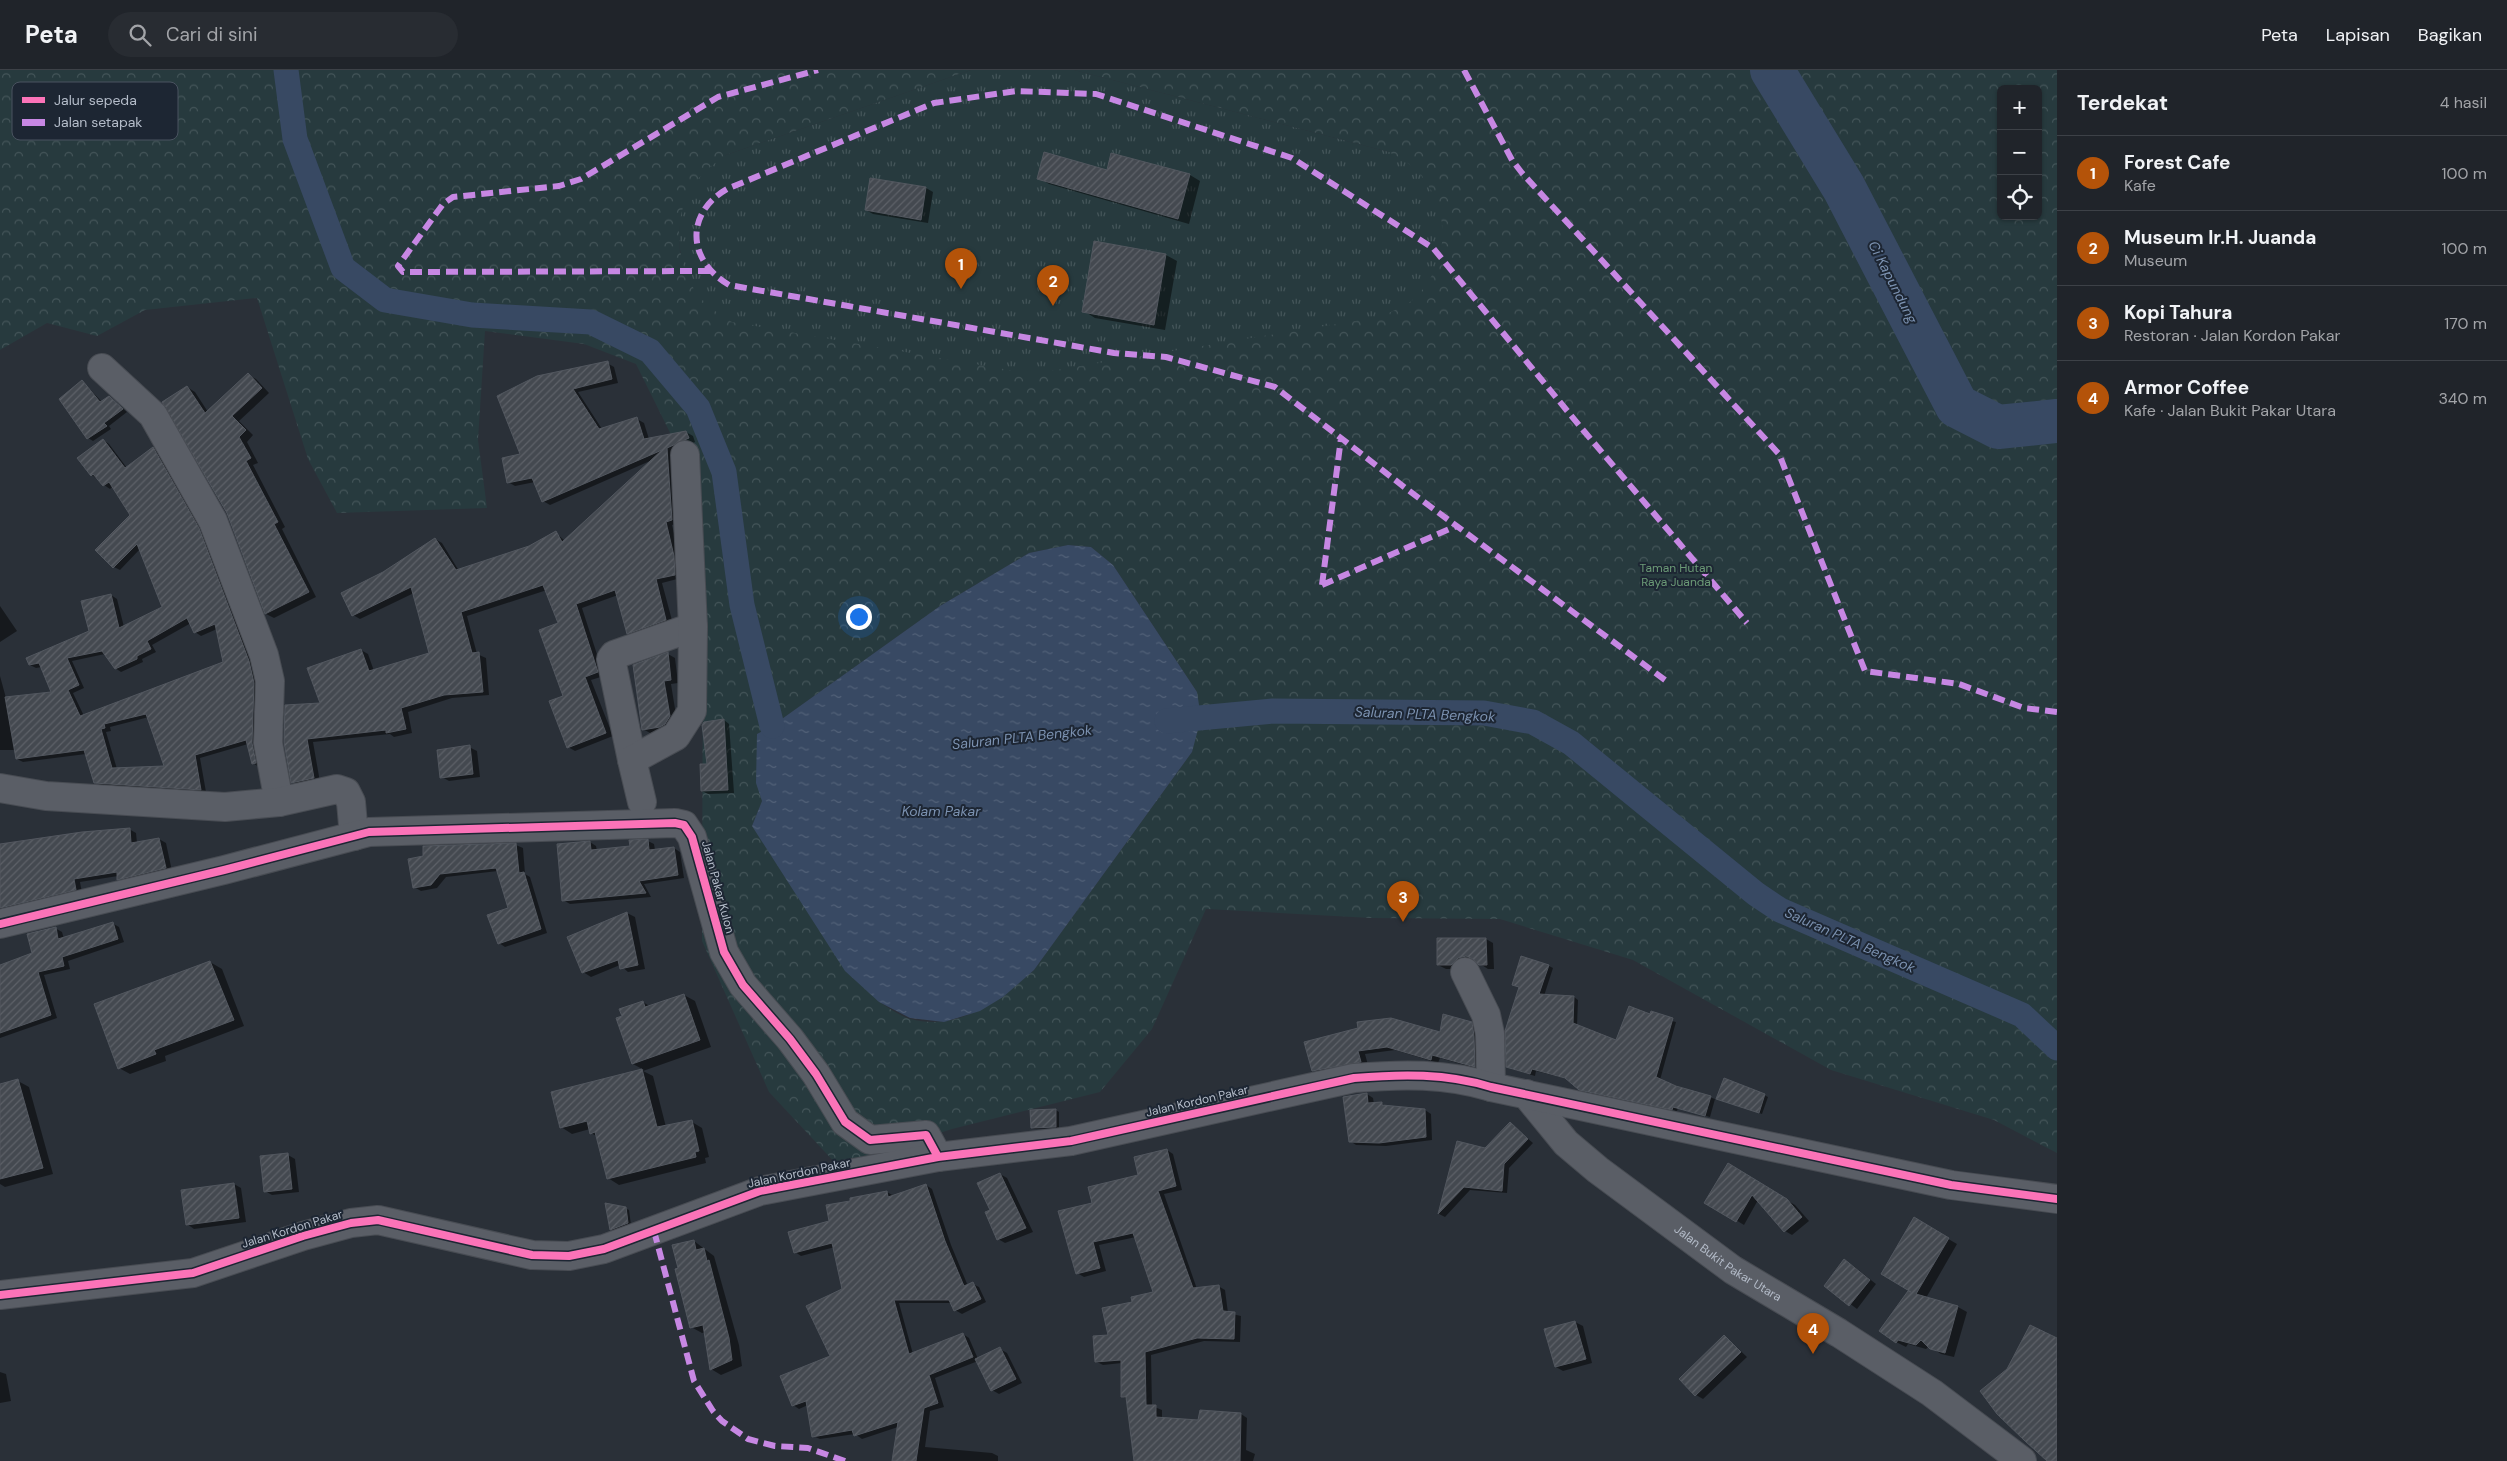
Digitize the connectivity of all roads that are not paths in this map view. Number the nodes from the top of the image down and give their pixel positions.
1 (102, 368) dead end
2 (685, 455) dead end
3 (692, 627) junction
4 (632, 760) junction
5 (0, 788) edge
6 (280, 802) junction
7 (642, 802) dead end
8 (361, 834) junction
9 (0, 924) edge
10 (1465, 972) dead end
11 (1491, 1087) junction
12 (1526, 1094) junction
13 (938, 1157) junction
14 (2057, 1199) edge
15 (0, 1295) edge
16 (2022, 1461) edge

1 - 6 street
2 - 3 street
3 - 4 street
3 - 4 street
4 - 7 street
5 - 6 street
6 - 8 street
8 - 9 street
8 - 13 street, Jalan Pakar Kulon
10 - 11 street
11 - 12 street, Jalan Kordon Pakar
11 - 13 street, Jalan Kordon Pakar
12 - 14 street, Jalan Kordon Pakar
12 - 16 street, Jalan Bukit Pakar Utara
13 - 15 street, Jalan Kordon Pakar

